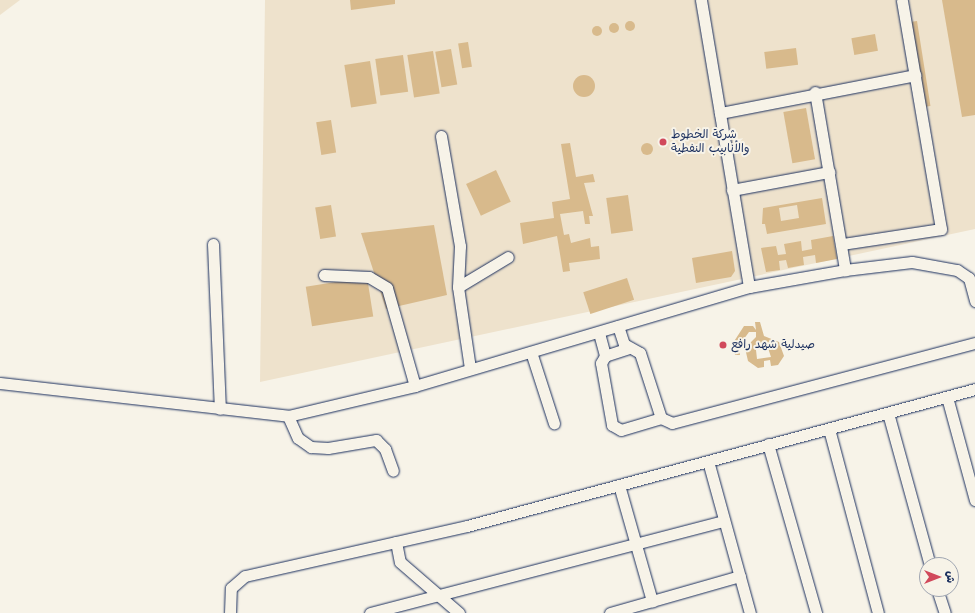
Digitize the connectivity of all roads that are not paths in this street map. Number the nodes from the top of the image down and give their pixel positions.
1 (701, 0) edge
2 (902, 0) edge
3 (915, 75) junction
4 (815, 92) junction
5 (720, 113) junction
6 (441, 136) dead end
7 (829, 172) junction
8 (732, 190) junction
9 (213, 244) dead end
10 (842, 244) junction
11 (508, 257) dead end
12 (845, 270) junction
13 (324, 275) dead end
14 (458, 287) junction
15 (749, 287) junction
16 (975, 301) edge
17 (618, 326) junction
18 (599, 333) junction
19 (975, 343) edge
20 (628, 348) junction
21 (530, 352) junction
22 (606, 356) junction
23 (470, 368) junction
24 (0, 383) edge
25 (415, 386) junction
26 (975, 389) edge
27 (947, 397) junction
28 (220, 409) junction
29 (888, 413) junction
30 (288, 416) junction
31 (661, 418) junction
32 (554, 423) dead end
33 (829, 429) junction
34 (768, 444) junction
35 (708, 461) junction
36 (393, 471) dead end
37 (619, 485) junction
38 (975, 500) edge
39 (723, 521) junction
40 (396, 542) junction
41 (635, 544) junction
42 (928, 557) edge
43 (740, 576) junction
44 (437, 596) junction
45 (940, 597) edge
46 (652, 601) junction
47 (230, 613) edge
48 (370, 613) edge
49 (459, 613) edge
50 (610, 613) edge
51 (750, 613) edge
52 (816, 613) edge
53 (878, 613) edge
54 (945, 613) edge

1 - 5 street
2 - 3 street
3 - 4 street
3 - 10 street
4 - 5 street
4 - 7 street
5 - 8 street
6 - 14 street
7 - 8 street
7 - 10 street
8 - 15 street
9 - 28 street
10 - 12 street
11 - 14 street
12 - 15 street
12 - 16 street
13 - 25 street
14 - 23 street
15 - 17 street
17 - 18 street
17 - 20 street
18 - 21 street
18 - 22 street
19 - 31 street
20 - 22 street
20 - 31 street
21 - 23 street
21 - 32 street
22 - 31 street
23 - 25 street
24 - 28 street
25 - 30 street
26 - 27 street
27 - 29 street
27 - 38 street
28 - 30 street
29 - 33 street
29 - 42 street
30 - 36 street
33 - 34 street
33 - 53 street
34 - 35 street
34 - 52 street
35 - 37 street
35 - 39 street
37 - 40 street
37 - 41 street
39 - 41 street
39 - 43 street
40 - 44 street
40 - 47 street
41 - 44 street
41 - 46 street
43 - 46 street
43 - 51 street
44 - 48 street
44 - 49 street
45 - 54 street
46 - 50 street

